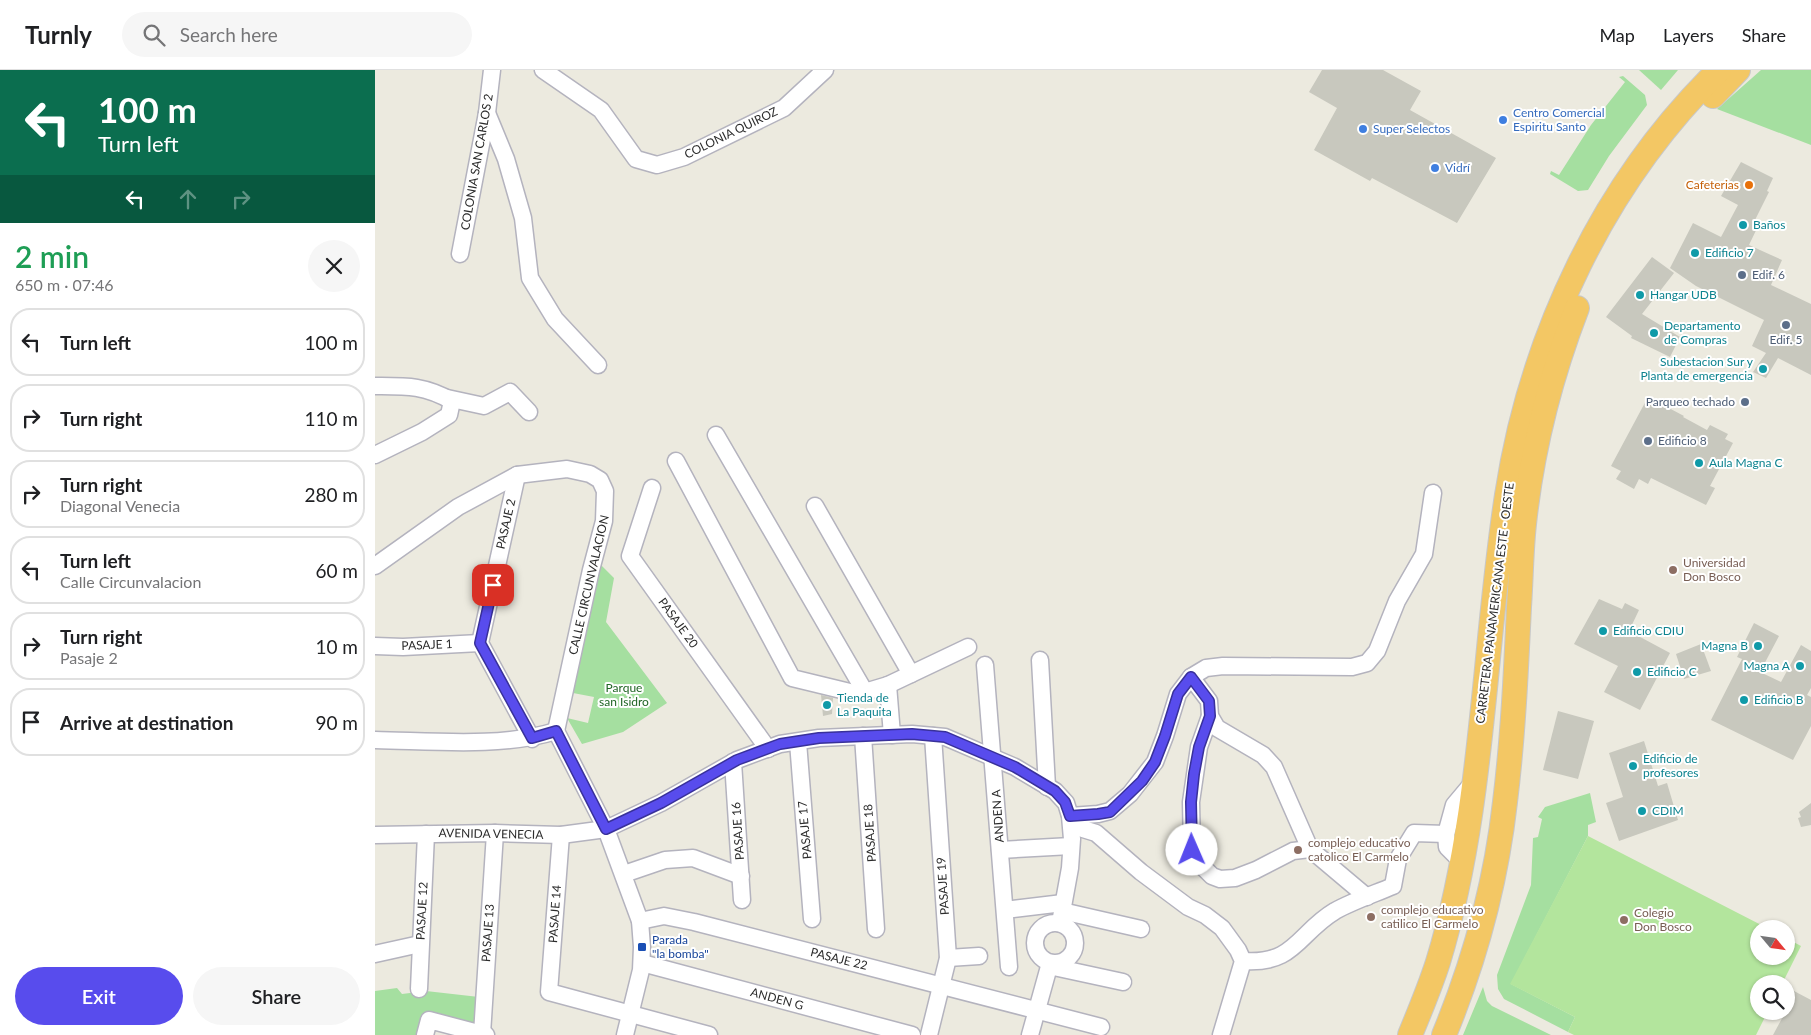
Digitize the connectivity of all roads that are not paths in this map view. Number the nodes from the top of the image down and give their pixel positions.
1 (493, 70) edge
2 (543, 70) edge
3 (825, 70) edge
4 (1719, 70) edge
5 (1738, 70) edge
6 (487, 113) junction
7 (460, 254) dead end
8 (598, 365) dead end
9 (375, 386) edge
10 (447, 398) junction
11 (529, 412) dead end
12 (716, 435) dead end
13 (375, 455) edge
14 (676, 461) dead end
15 (517, 475) junction
16 (652, 488) dead end
17 (1433, 493) dead end
18 (815, 506) dead end
19 (375, 566) edge
20 (480, 643) junction
21 (375, 646) edge
22 (968, 647) dead end
23 (1040, 660) dead end
24 (985, 665) dead end
25 (911, 674) junction
26 (1191, 677) junction
27 (888, 685) junction
28 (865, 692) junction
29 (1210, 716) junction
30 (556, 731) junction
31 (892, 735) junction
32 (863, 736) junction
33 (933, 736) junction
34 (532, 738) junction
35 (375, 740) edge
36 (798, 742) junction
37 (768, 749) junction
38 (994, 757) junction
39 (733, 762) junction
40 (1475, 780) junction
41 (1047, 787) junction
42 (1075, 816) junction
43 (606, 829) junction
44 (495, 833) junction
45 (426, 834) junction
46 (1446, 834) junction
47 (375, 835) edge
48 (561, 836) junction
49 (1071, 846) junction
50 (1310, 849) junction
51 (1001, 850) junction
52 (1461, 861) junction
53 (624, 874) junction
54 (741, 876) junction
55 (1367, 897) junction
56 (742, 900) dead end
57 (1005, 910) junction
58 (1061, 912) junction
59 (812, 919) dead end
60 (640, 921) junction
61 (876, 929) dead end
62 (1141, 929) dead end
63 (420, 944) junction
64 (375, 954) edge
65 (979, 956) dead end
66 (948, 958) junction
67 (1243, 961) junction
68 (642, 963) junction
69 (1050, 964) junction
70 (1009, 967) dead end
71 (1123, 982) dead end
72 (941, 985) junction
73 (419, 989) dead end
74 (1037, 1010) junction
75 (630, 1014) junction
76 (427, 1027) edge
77 (1101, 1028) dead end
78 (484, 1034) edge
79 (625, 1035) edge
80 (709, 1035) edge
81 (912, 1035) edge
82 (929, 1035) edge
83 (1030, 1035) edge
84 (1221, 1035) edge
85 (1410, 1035) edge
86 (1444, 1035) edge

1 - 6 street, COLONIA SAN CARLOS 2
2 - 3 street, COLONIA QUIROZ
4 - 40 highway, CARRETERA PANAMERICANA ESTE - OESTE
5 - 86 highway, CARRETERA PANAMERICANA ESTE - OESTE
6 - 7 street, COLONIA SAN CARLOS 2
6 - 8 street
9 - 10 street
10 - 11 street
10 - 13 street
12 - 28 street
14 - 28 street
15 - 19 street, CALLE CIRCUNVALACION
15 - 20 street, PASAJE 2
15 - 30 street, CALLE CIRCUNVALACION
16 - 37 street, PASAJE 20
17 - 26 street
18 - 25 street
20 - 21 street, PASAJE 1
20 - 34 street
22 - 25 street
23 - 41 street
24 - 38 street, ANDEN A
25 - 27 street
26 - 29 street
26 - 42 street
27 - 28 street
27 - 31 street
29 - 50 street
29 - 50 street
30 - 34 street
30 - 43 street
31 - 32 street, AVENIDA VENECIA
31 - 33 street, AVENIDA VENECIA
32 - 36 street, AVENIDA VENECIA
32 - 61 street, PASAJE 18
33 - 38 street, AVENIDA VENECIA
33 - 66 street, PASAJE 19
34 - 35 street
36 - 37 street, AVENIDA VENECIA
36 - 59 street, PASAJE 17
37 - 39 street, AVENIDA VENECIA
38 - 41 street, AVENIDA VENECIA
38 - 51 street, ANDEN A
39 - 43 street, AVENIDA VENECIA
39 - 54 street, PASAJE 16
40 - 46 street
40 - 52 highway, CARRETERA PANAMERICANA ESTE - OESTE
41 - 42 street, AVENIDA VENECIA
42 - 49 street
42 - 67 street
43 - 48 street, AVENIDA VENECIA
43 - 53 street
44 - 45 street, AVENIDA VENECIA
44 - 48 street, AVENIDA VENECIA
44 - 78 street, PASAJE 13
45 - 47 street, AVENIDA VENECIA
45 - 63 street, PASAJE 12
46 - 52 street
46 - 55 street
48 - 75 street, PASAJE 14
49 - 51 street
49 - 58 street
50 - 55 street
51 - 57 street, ANDEN A
52 - 85 highway, CARRETERA PANAMERICANA ESTE - OESTE
53 - 54 street
53 - 60 street
54 - 56 street, PASAJE 16
55 - 67 street
57 - 58 street
57 - 70 street, ANDEN A
58 - 62 street
58 - 69 street
58 - 69 street
60 - 68 street
60 - 72 street, PASAJE 22
63 - 64 street
63 - 73 street, PASAJE 12
65 - 66 street
66 - 72 street, PASAJE 19
67 - 84 street
68 - 75 street
68 - 81 street, ANDEN G
69 - 71 street
69 - 74 street
72 - 74 street, PASAJE 22
72 - 82 street, PASAJE 19
74 - 77 street, PASAJE 22
74 - 83 street
75 - 79 street
75 - 80 street
76 - 78 street

